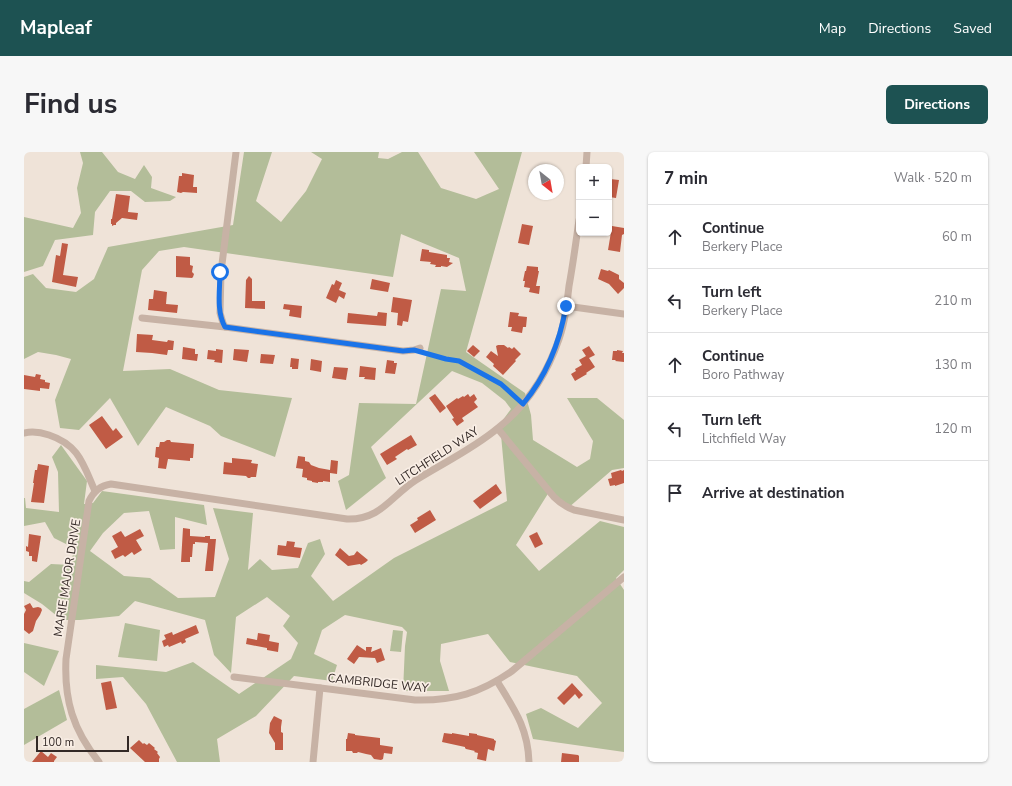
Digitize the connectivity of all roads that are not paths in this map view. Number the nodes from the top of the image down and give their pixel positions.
1 (236, 152) edge
2 (587, 152) edge
3 (586, 164) edge
4 (577, 236) edge
5 (566, 306) junction
6 (624, 314) edge
7 (142, 318) dead end
8 (225, 327) junction
9 (417, 349) road end
10 (498, 429) junction
11 (24, 433) edge
12 (95, 491) junction
13 (624, 520) edge
14 (624, 577) edge
15 (234, 677) dead end
16 (497, 681) junction
17 (320, 688) junction
18 (99, 762) edge
19 (314, 762) edge
20 (529, 762) edge

1 - 8 street
2 - 3 street
4 - 5 street, LITCHFIELD WAY
5 - 6 street
5 - 10 street, LITCHFIELD WAY
7 - 8 street
8 - 9 street
10 - 12 street, LITCHFIELD WAY
10 - 13 street
11 - 12 street
12 - 18 street, MARIE MAJOR DRIVE
14 - 16 street, CAMBRIDGE WAY
15 - 17 street, CAMBRIDGE WAY
16 - 17 street, CAMBRIDGE WAY
16 - 20 street
17 - 19 street

